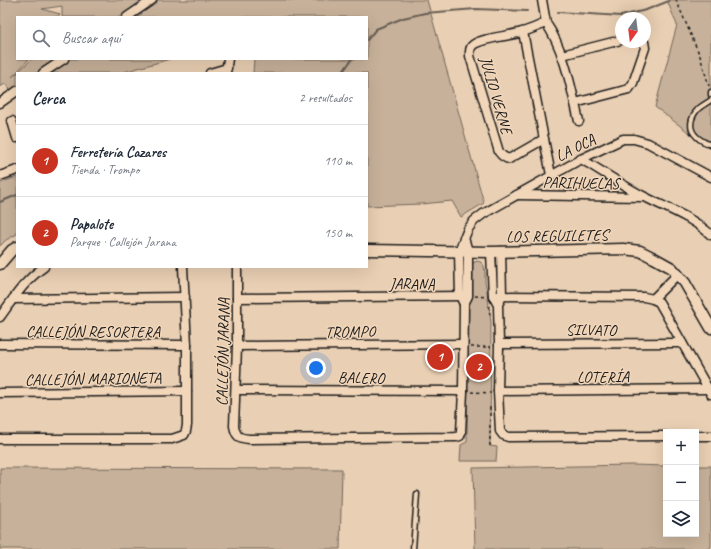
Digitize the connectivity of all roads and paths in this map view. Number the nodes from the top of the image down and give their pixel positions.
1 (152, 0) edge
2 (542, 0) edge
3 (676, 0) edge
4 (128, 16) edge
5 (546, 23) junction
6 (523, 32) junction
7 (615, 42) edge
8 (645, 48) edge
9 (562, 55) junction
10 (62, 60) edge
11 (228, 60) edge
12 (226, 71) edge
13 (44, 72) edge
14 (16, 92) edge
15 (711, 93) edge
16 (711, 100) edge
17 (0, 103) edge
18 (575, 103) junction
19 (12, 121) dead end
20 (579, 121) dead end
21 (16, 135) edge
22 (544, 139) junction
23 (711, 145) edge
24 (581, 159) junction
25 (16, 170) edge
26 (551, 175) junction
27 (0, 176) edge
28 (711, 177) edge
29 (517, 195) junction
30 (644, 197) junction
31 (711, 235) edge
32 (16, 248) edge
33 (368, 250) edge
34 (463, 251) junction
35 (496, 251) junction
36 (0, 264) edge
37 (42, 268) edge
38 (184, 268) edge
39 (237, 268) edge
40 (677, 275) junction
41 (464, 296) junction
42 (502, 296) junction
43 (185, 297) junction
44 (491, 297) junction
45 (237, 298) junction
46 (13, 299) junction
47 (653, 299) junction
48 (498, 305) junction
49 (0, 317) edge
50 (491, 323) dead end
51 (711, 328) edge
52 (682, 343) junction
53 (0, 344) edge
54 (463, 344) junction
55 (187, 345) junction
56 (236, 346) junction
57 (493, 346) junction
58 (236, 390) junction
59 (187, 391) junction
60 (463, 391) junction
61 (498, 391) junction
62 (710, 392) edge
63 (0, 393) edge
64 (490, 401) dead end
65 (663, 436) edge
66 (699, 436) edge
67 (711, 436) edge
68 (0, 439) edge
69 (490, 446) dead end
70 (417, 494) dead end
71 (413, 549) edge

1 - 4 street
2 - 5 street
3 - 15 path
5 - 6 street
5 - 9 street
6 - 22 street
6 - 22 street, JULIO VERNE
7 - 9 street
8 - 18 street
9 - 18 street
10 - 13 street
11 - 12 street
14 - 17 street
16 - 23 lane
18 - 20 street
19 - 21 street
22 - 26 street
24 - 26 street, LA OCA
24 - 28 street, LA OCA
24 - 30 street, PARIHUELAS
25 - 27 street
26 - 29 street, LA OCA
29 - 30 street, PARIHUELAS
29 - 34 street, LA OCA
30 - 31 street, PARIHUELAS
32 - 36 street
33 - 34 street, LOS REGUILETES
34 - 35 street, LOS REGUILETES
34 - 41 street
35 - 40 street, LOS REGUILETES
35 - 42 street
35 - 44 street
37 - 46 street
38 - 43 street
39 - 45 street, CALLEJÓN JARANA
40 - 47 street
40 - 51 street, LOS REGUILETES
41 - 44 path
41 - 45 street, JARANA
41 - 54 street
42 - 44 street
42 - 47 street
42 - 48 street
43 - 46 street
43 - 55 street
44 - 48 street
44 - 50 path
45 - 56 street, CALLEJÓN JARANA
46 - 49 street
47 - 52 street
48 - 57 street
52 - 57 street, SILVATO
52 - 62 street
53 - 55 street, CALLEJÓN RESORTERA
54 - 56 street, TROMPO
54 - 57 path
54 - 60 street
55 - 59 street
56 - 58 street, CALLEJÓN JARANA
57 - 61 street
58 - 60 street, BALERO
58 - 60 street, CALLEJÓN JARANA
59 - 63 street, CALLEJÓN MARIONETA
59 - 68 street
60 - 61 path
61 - 62 street, LOTERÍA
61 - 65 street
64 - 69 path
66 - 67 street
70 - 71 lane

